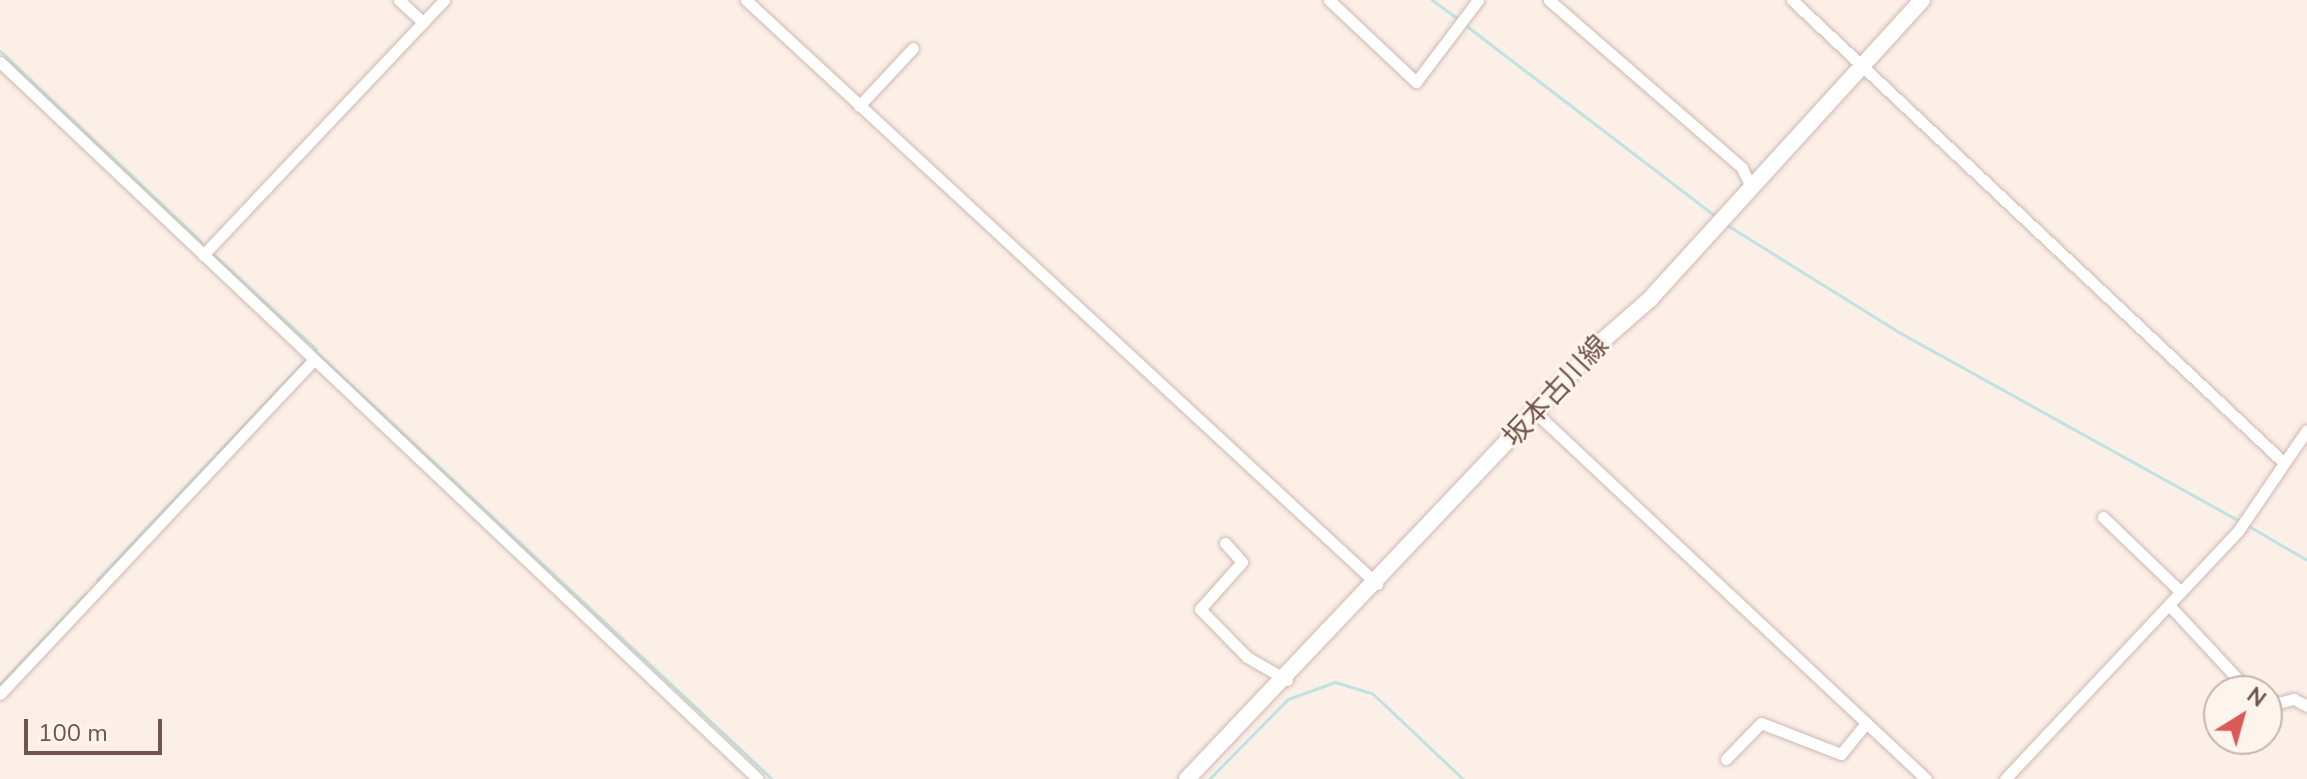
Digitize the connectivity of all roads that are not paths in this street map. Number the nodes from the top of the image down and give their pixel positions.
1 (399, 0) edge
2 (444, 0) edge
3 (746, 0) edge
4 (1329, 0) edge
5 (1549, 0) edge
6 (1792, 0) edge
7 (1922, 0) edge
8 (1474, 5) edge
9 (423, 22) junction
10 (913, 48) dead end
11 (0, 62) edge
12 (1861, 66) junction
13 (859, 106) junction
14 (1750, 185) junction
15 (203, 255) junction
16 (314, 360) junction
17 (1536, 413) junction
18 (2307, 430) edge
19 (2282, 461) junction
20 (2103, 517) dead end
21 (1225, 543) dead end
22 (1377, 584) junction
23 (2181, 592) junction
24 (2169, 605) junction
25 (2234, 675) edge
26 (1287, 680) junction
27 (0, 694) edge
28 (2283, 702) edge
29 (2307, 706) edge
30 (1866, 723) junction
31 (1726, 759) dead end
32 (758, 779) edge
33 (1187, 779) edge
34 (1926, 779) edge
35 (2005, 779) edge

1 - 9 street
2 - 9 street
3 - 13 street
4 - 8 street
5 - 14 street
6 - 12 street
7 - 12 main road, 坂本古川線
9 - 15 street
10 - 13 street
11 - 15 street
12 - 14 main road, 坂本古川線
12 - 19 street
13 - 22 street
14 - 17 main road, 坂本古川線
15 - 16 street
16 - 27 street
16 - 32 street
17 - 22 main road, 坂本古川線
17 - 30 street
18 - 19 street
19 - 23 street
20 - 23 street
21 - 26 street
22 - 26 main road, 坂本古川線
23 - 24 street
24 - 25 street
24 - 35 street
26 - 33 main road, 坂本古川線
28 - 29 street
30 - 31 street
30 - 34 street

